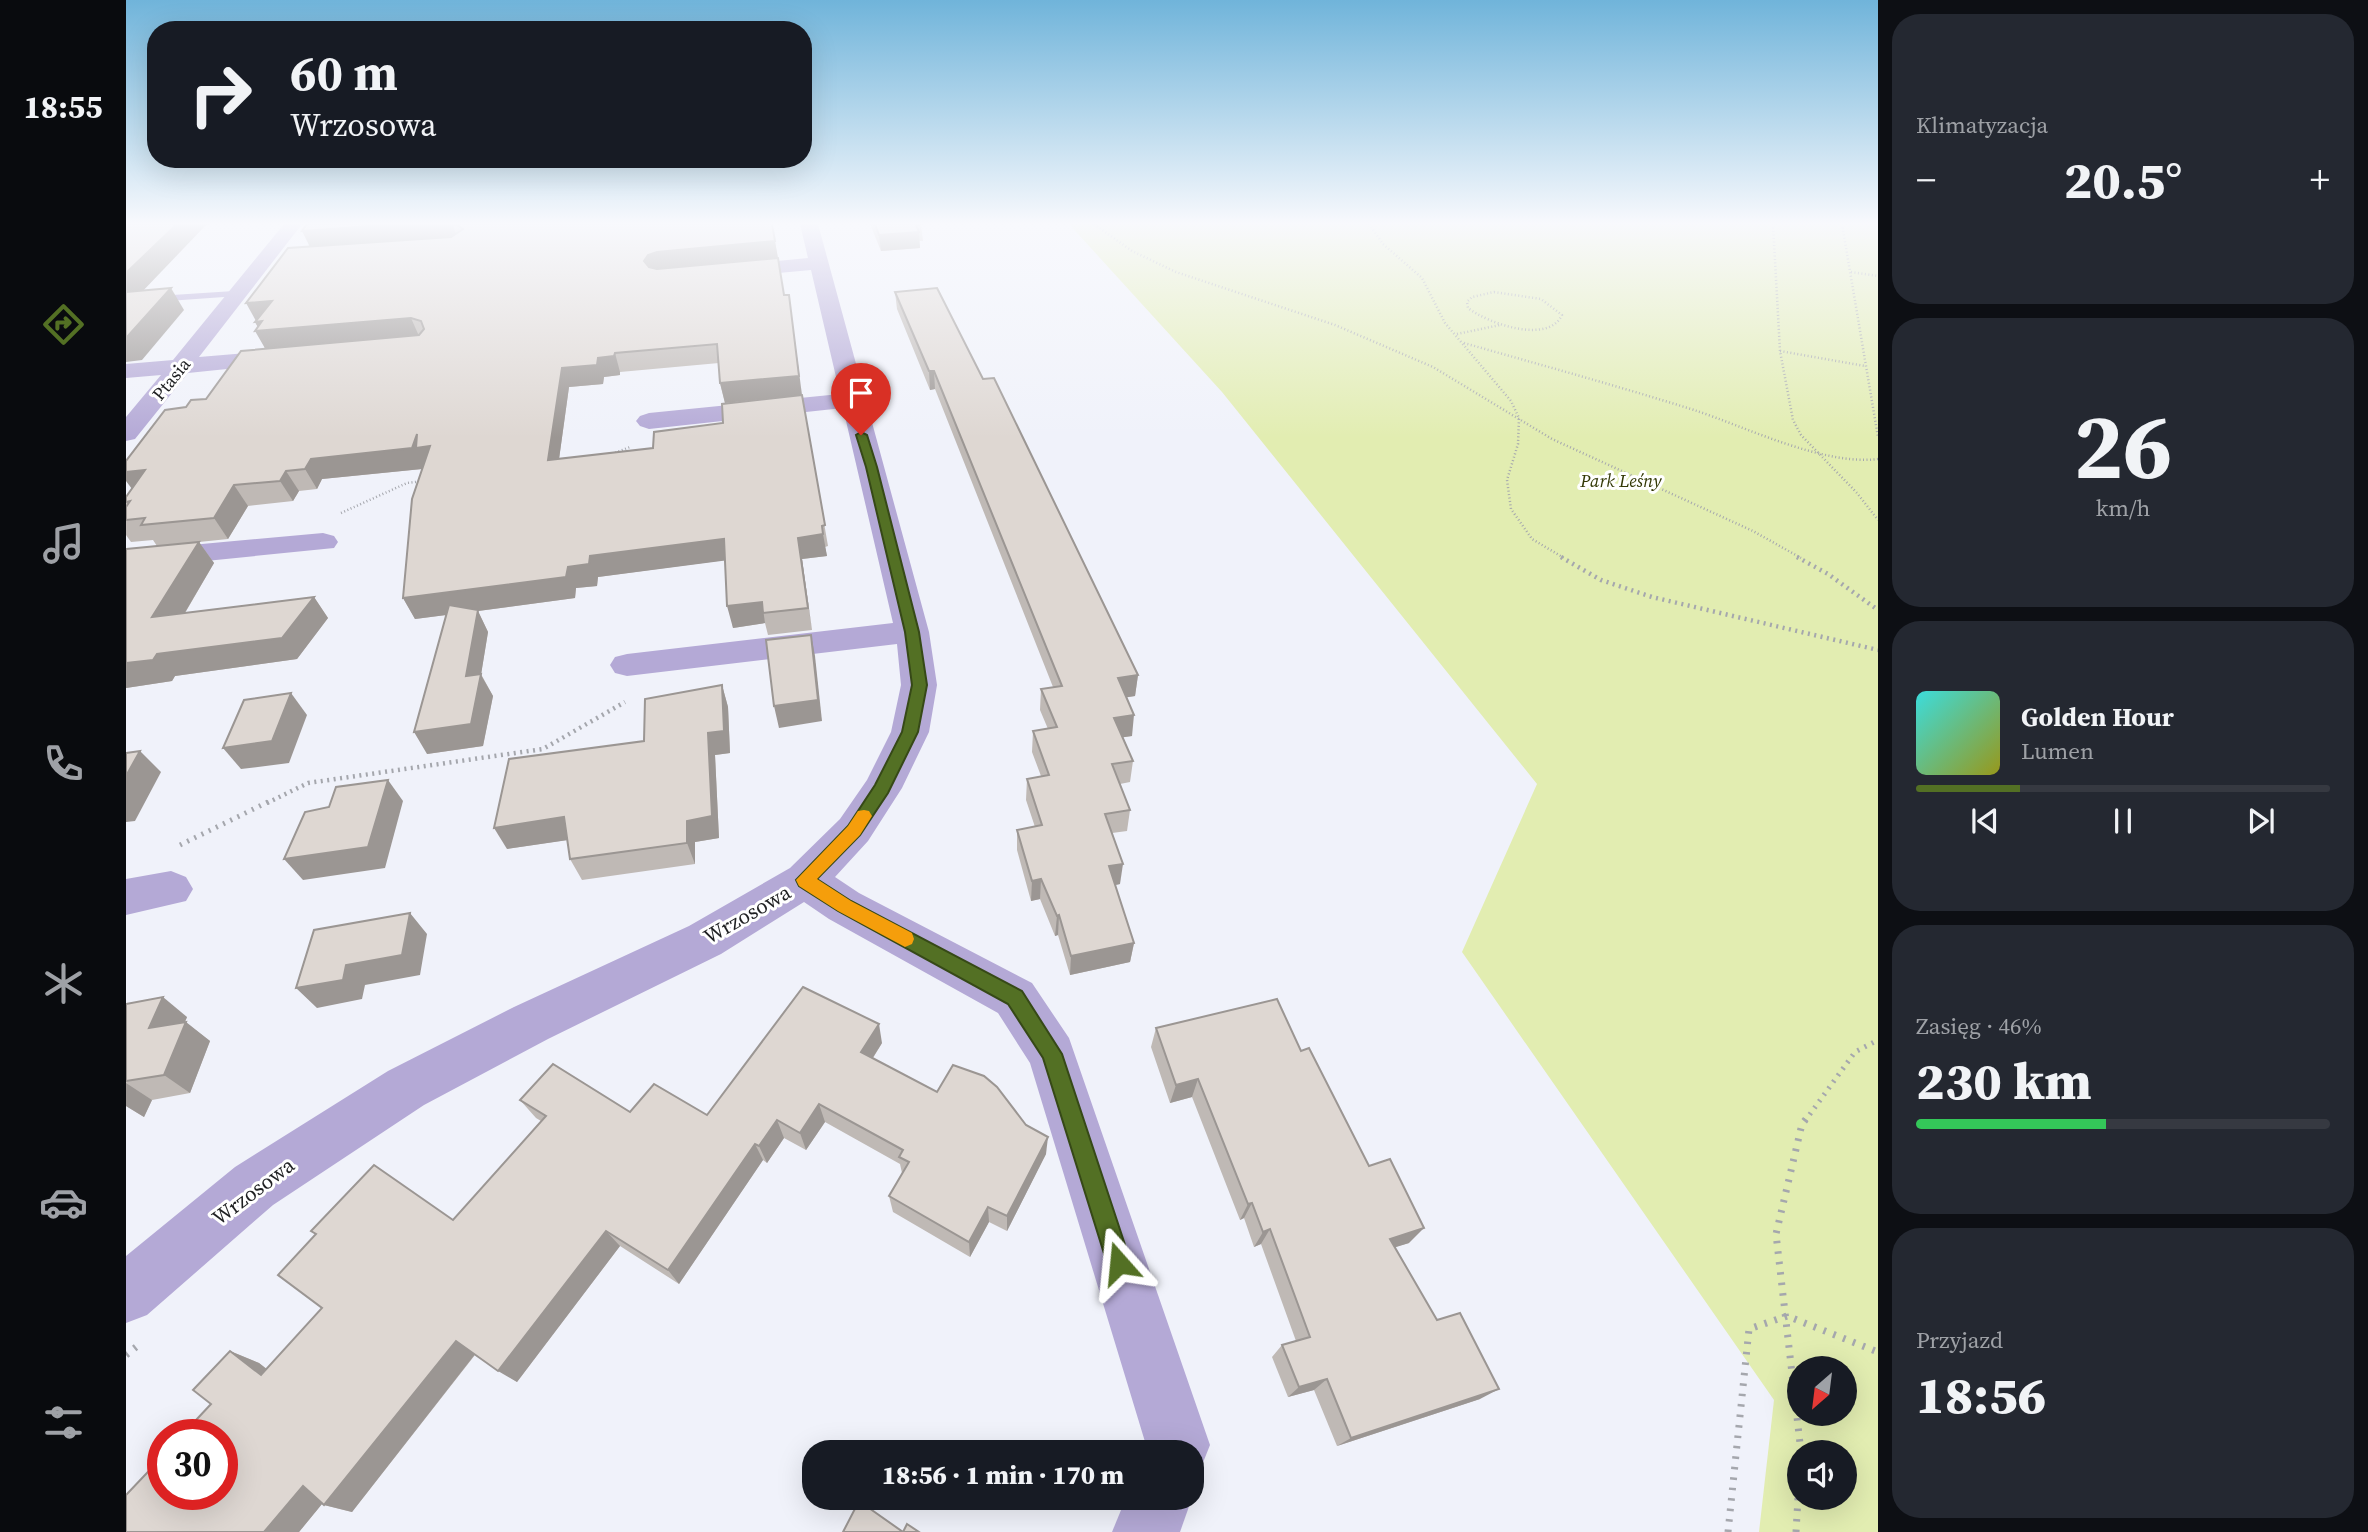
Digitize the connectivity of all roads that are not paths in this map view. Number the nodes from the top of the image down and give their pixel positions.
1 (211, 295) edge
2 (233, 295) edge
3 (826, 295) edge
4 (126, 301) edge
5 (303, 355) edge
6 (183, 366) junction
7 (126, 371) edge
8 (853, 400) junction
9 (649, 421) dead end
10 (126, 433) edge
11 (323, 542) dead end
12 (126, 559) edge
13 (912, 632) junction
14 (627, 665) dead end
15 (173, 869) road end
16 (805, 880) junction
17 (126, 897) edge
18 (126, 1294) edge
19 (1176, 1440) edge
20 (1154, 1510) edge
21 (1146, 1532) edge

1 - 4 lane
2 - 6 street, Ptasia
3 - 8 street, Wrzosowa
5 - 6 street
6 - 7 street
6 - 10 street, Ptasia
8 - 9 street
8 - 13 street, Wrzosowa
11 - 12 street
13 - 14 street
13 - 16 street, Wrzosowa
15 - 17 street
16 - 18 street, Wrzosowa
16 - 19 street
20 - 21 street

